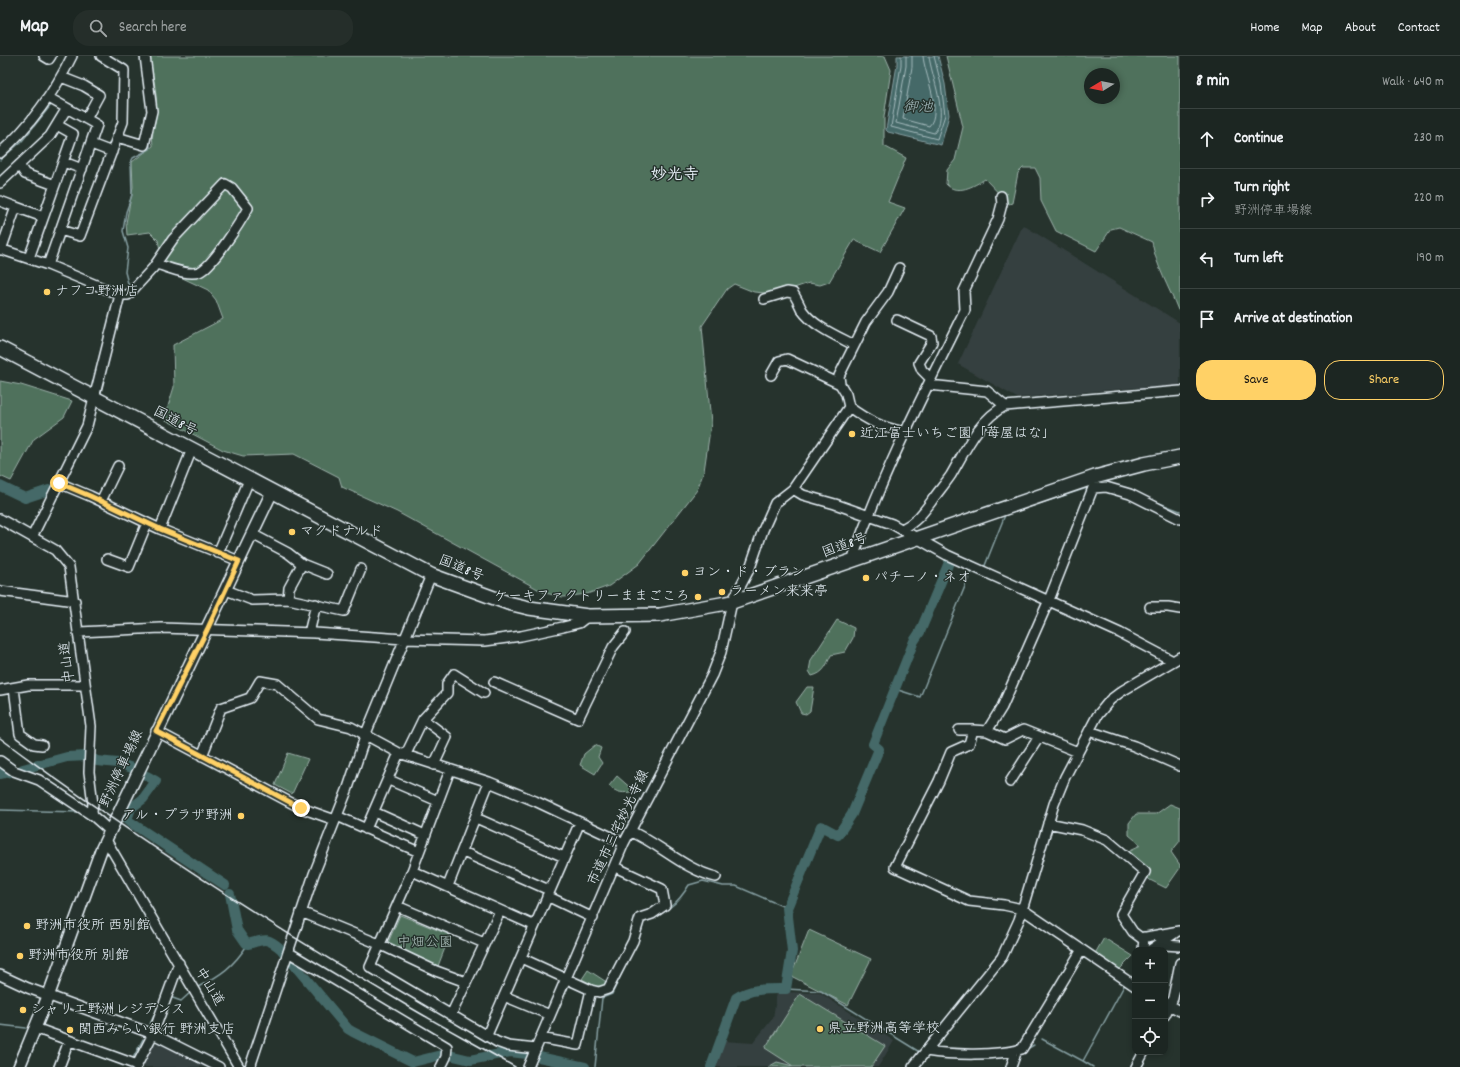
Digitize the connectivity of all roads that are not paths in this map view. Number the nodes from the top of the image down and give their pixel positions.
1 (44, 56) edge
2 (51, 56) edge
3 (72, 56) edge
4 (101, 56) edge
5 (145, 56) edge
6 (61, 77) junction
7 (49, 98) junction
8 (67, 108) junction
9 (86, 119) junction
10 (57, 125) junction
11 (117, 137) junction
12 (91, 144) junction
13 (112, 152) junction
14 (0, 153) edge
15 (64, 162) junction
16 (19, 165) junction
17 (82, 169) junction
18 (0, 182) edge
19 (55, 185) junction
20 (1002, 196) dead end
21 (0, 201) edge
22 (16, 207) junction
23 (43, 217) junction
24 (60, 230) junction
25 (1, 249) edge
26 (29, 258) junction
27 (156, 264) junction
28 (48, 265) junction
29 (898, 268) dead end
30 (120, 295) junction
31 (764, 299) dead end
32 (897, 320) dead end
33 (854, 345) junction
34 (0, 348) edge
35 (771, 376) dead end
36 (930, 382) junction
37 (840, 384) junction
38 (1180, 391) edge
39 (94, 397) junction
40 (1004, 406) junction
41 (849, 407) junction
42 (905, 432) junction
43 (192, 450) junction
44 (1180, 457) edge
45 (118, 466) dead end
46 (250, 480) junction
47 (59, 483) junction
48 (793, 489) junction
49 (272, 492) junction
50 (101, 501) junction
51 (868, 516) junction
52 (1180, 519) edge
53 (1, 522) edge
54 (147, 523) junction
55 (160, 529) junction
56 (902, 529) junction
57 (252, 534) junction
58 (32, 537) junction
59 (916, 538) junction
60 (218, 553) junction
61 (107, 559) dead end
62 (854, 559) junction
63 (239, 561) junction
64 (302, 564) junction
65 (361, 569) dead end
66 (326, 574) dead end
67 (431, 575) junction
68 (226, 590) junction
69 (0, 591) edge
70 (288, 600) junction
71 (1049, 600) junction
72 (75, 602) junction
73 (732, 602) junction
74 (316, 604) junction
75 (1150, 608) dead end
76 (1180, 609) edge
77 (588, 616) junction
78 (207, 630) junction
79 (79, 632) junction
80 (625, 632) dead end
81 (310, 633) junction
82 (404, 639) junction
83 (1178, 657) edge
84 (494, 682) dead end
85 (85, 685) junction
86 (14, 688) junction
87 (0, 690) edge
88 (484, 693) dead end
89 (423, 719) junction
90 (959, 730) dead end
91 (973, 730) junction
92 (156, 731) junction
93 (987, 731) junction
94 (1089, 731) junction
95 (366, 736) junction
96 (1039, 737) junction
97 (42, 745) dead end
98 (1078, 752) junction
99 (403, 754) junction
100 (202, 756) junction
101 (0, 761) edge
102 (434, 765) junction
103 (1180, 766) edge
104 (450, 770) junction
105 (389, 780) junction
106 (489, 782) junction
107 (1010, 782) dead end
108 (438, 802) junction
109 (374, 812) junction
110 (94, 816) junction
111 (336, 818) junction
112 (476, 818) junction
113 (580, 822) junction
114 (1048, 823) junction
115 (366, 829) junction
116 (630, 832) junction
117 (425, 835) junction
118 (108, 836) junction
119 (624, 843) junction
120 (419, 852) junction
121 (463, 852) junction
122 (564, 857) junction
123 (615, 867) junction
124 (412, 871) junction
125 (716, 877) dead end
126 (448, 886) junction
127 (548, 893) junction
128 (398, 906) junction
129 (1022, 909) junction
130 (500, 911) junction
131 (301, 912) junction
132 (593, 918) junction
133 (533, 925) junction
134 (1179, 930) edge
135 (1144, 937) junction
136 (1161, 942) junction
137 (484, 943) junction
138 (380, 944) junction
139 (1180, 946) edge
140 (1143, 947) edge
141 (1154, 947) edge
142 (1081, 951) junction
143 (288, 952) junction
144 (521, 958) junction
145 (179, 963) junction
146 (1180, 964) edge
147 (0, 975) edge
148 (566, 978) junction
149 (466, 982) junction
150 (1132, 984) edge
151 (591, 990) junction
152 (49, 994) junction
153 (504, 996) junction
154 (1168, 1004) edge
155 (1180, 1011) edge
156 (451, 1015) junction
157 (550, 1016) junction
158 (35, 1028) junction
159 (153, 1034) junction
160 (487, 1035) junction
161 (540, 1038) junction
162 (69, 1041) junction
163 (536, 1049) junction
164 (1018, 1050) junction
165 (926, 1051) junction
166 (1142, 1055) edge
167 (134, 1064) edge
168 (19, 1067) edge
169 (59, 1067) edge
170 (219, 1067) edge
171 (239, 1067) edge
172 (250, 1067) edge
173 (442, 1067) edge
174 (528, 1067) edge
175 (913, 1067) edge
176 (1011, 1067) edge
177 (1136, 1067) edge

1 - 2 street
3 - 6 street
4 - 11 street
5 - 11 street
6 - 7 street
6 - 9 street
7 - 8 street
7 - 14 street
8 - 9 street
8 - 10 street
9 - 12 street
10 - 15 street
10 - 16 street
11 - 13 street
12 - 13 street
12 - 17 street
13 - 24 street
15 - 17 street
15 - 19 street
16 - 18 street
16 - 19 street
17 - 24 street
19 - 23 street
20 - 36 street
21 - 22 street
22 - 23 street
22 - 25 street
23 - 26 street
24 - 28 street
25 - 26 street
26 - 28 street
27 - 27 street
27 - 30 street
28 - 30 street
29 - 33 street
30 - 39 street
31 - 33 street
32 - 36 street
33 - 37 street
34 - 39 highway, 国道8号
35 - 37 street
36 - 40 street
36 - 42 street
37 - 41 street
38 - 40 street
39 - 43 highway, 国道8号
39 - 47 street
40 - 56 street
41 - 42 street
41 - 48 street, 市道市三宅妙光寺線
42 - 51 street
43 - 46 highway, 国道8号
43 - 55 street
44 - 59 highway, 国道8号
45 - 50 street
46 - 49 highway, 国道8号
46 - 60 street
47 - 50 street
47 - 58 street
48 - 51 street
48 - 73 street, 市道市三宅妙光寺線
49 - 57 main road, 野洲停車場線
49 - 67 highway, 国道8号
50 - 54 street
51 - 56 street
51 - 62 street
52 - 71 street
53 - 58 street, 中山道
54 - 55 street
54 - 61 street
55 - 60 street
56 - 59 street
57 - 63 main road, 野洲停車場線
57 - 64 street
58 - 72 street, 中山道
59 - 62 highway, 国道8号
59 - 71 street
60 - 63 street
62 - 73 highway, 国道8号
63 - 68 main road, 野洲停車場線
64 - 66 street
64 - 70 street
65 - 74 street
67 - 77 highway, 国道8号
67 - 82 street
68 - 70 street
68 - 78 main road, 野洲停車場線
69 - 72 street
70 - 74 street
71 - 83 street
71 - 93 street
72 - 79 street, 中山道
73 - 77 highway, 国道8号
73 - 116 street, 市道市三宅妙光寺線
74 - 81 street
75 - 76 street
77 - 82 street
78 - 79 street
78 - 81 street
78 - 92 main road, 野洲停車場線
79 - 85 street, 中山道
80 - 84 street
81 - 82 street
82 - 95 street
83 - 94 street
85 - 86 street
85 - 110 street, 中山道
86 - 87 street
86 - 97 street
88 - 89 street
89 - 99 street
89 - 102 street
90 - 91 street
91 - 93 street
91 - 129 street
92 - 100 street
92 - 118 main road, 野洲停車場線
93 - 96 street
94 - 98 street
94 - 103 street
95 - 99 street
95 - 100 street
95 - 111 street
96 - 98 street
96 - 107 street
98 - 114 street
99 - 102 street
99 - 105 street
100 - 111 street
101 - 110 street
102 - 104 street
104 - 106 street
104 - 108 street
105 - 108 street
105 - 109 street
106 - 112 street
106 - 113 street
108 - 117 street
109 - 115 street
109 - 117 street
110 - 118 street
111 - 115 street
111 - 131 street
112 - 121 street
112 - 122 street
113 - 119 street
113 - 122 street
114 - 129 street
114 - 135 street
115 - 120 street
116 - 119 street, 市道市三宅妙光寺線
116 - 125 street
117 - 120 street
118 - 145 street, 中山道
118 - 152 main road, 野洲停車場線
119 - 123 street, 市道市三宅妙光寺線
120 - 124 street
121 - 126 street
121 - 127 street
122 - 127 street
123 - 132 street, 市道市三宅妙光寺線
123 - 151 street
124 - 126 street
124 - 128 street
126 - 130 street
127 - 132 street
127 - 133 street
128 - 137 street
128 - 138 street
129 - 142 street
129 - 165 street
130 - 133 street
130 - 137 street
131 - 138 street
131 - 143 street
132 - 148 street, 市道市三宅妙光寺線
133 - 144 street
134 - 135 street
134 - 136 street
135 - 140 street
136 - 139 street
136 - 141 street
137 - 149 street
138 - 149 street
138 - 156 street
142 - 150 street
142 - 164 street
143 - 172 street
143 - 173 street
144 - 148 street
144 - 153 street
145 - 159 street
145 - 171 street, 中山道
146 - 154 street
147 - 152 street
148 - 151 street
148 - 157 street, 市道市三宅妙光寺線
149 - 156 street
151 - 161 street
152 - 158 main road, 野洲停車場線
152 - 159 street
153 - 157 street
153 - 160 street
154 - 155 street
156 - 160 street
157 - 161 street, 市道市三宅妙光寺線
158 - 162 street
158 - 168 main road, 野洲停車場線
159 - 167 street
159 - 170 street
160 - 163 street
161 - 163 street, 市道市三宅妙光寺線
162 - 167 street
162 - 169 street
163 - 174 street, 市道市三宅妙光寺線
164 - 165 street
164 - 176 street
165 - 175 street
166 - 177 street

